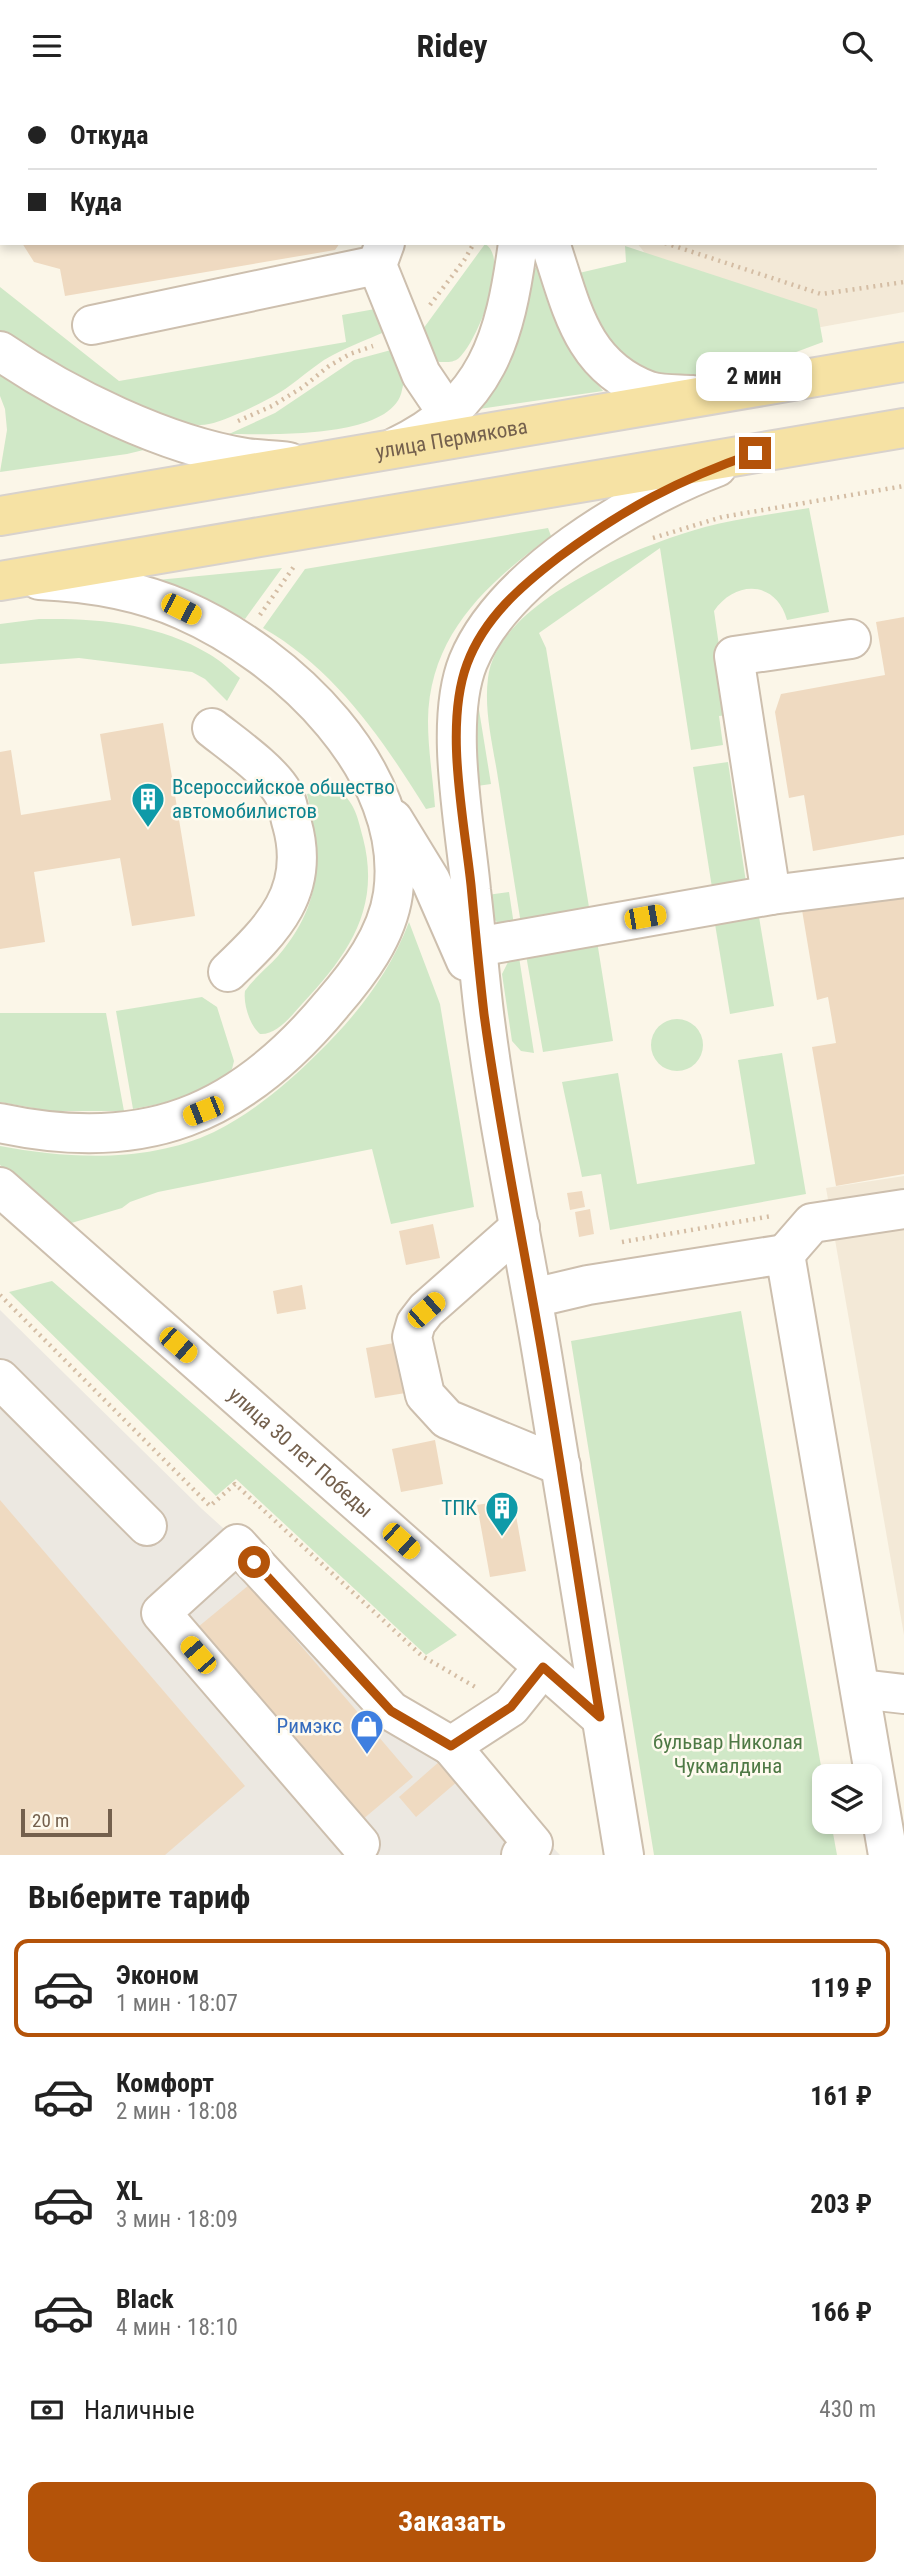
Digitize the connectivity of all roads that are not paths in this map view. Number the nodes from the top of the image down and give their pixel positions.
1 (518, 245) edge
2 (551, 245) edge
3 (381, 254) edge
4 (92, 325) dead end
5 (0, 351) edge
6 (904, 362) edge
7 (709, 396) junction
8 (448, 414) junction
9 (904, 428) edge
10 (391, 449) junction
11 (755, 453) junction
12 (309, 464) junction
13 (0, 516) edge
14 (7, 580) edge
15 (851, 639) dead end
16 (212, 728) dead end
17 (378, 796) junction
18 (904, 878) edge
19 (771, 895) junction
20 (477, 947) junction
21 (228, 972) dead end
22 (485, 1016) junction
23 (0, 1123) edge
24 (0, 1187) edge
25 (904, 1209) edge
26 (520, 1227) junction
27 (785, 1254) junction
28 (533, 1298) junction
29 (0, 1379) edge
30 (561, 1466) junction
31 (147, 1526) dead end
32 (543, 1667) junction
33 (860, 1689) junction
34 (904, 1694) edge
35 (600, 1717) junction
36 (451, 1746) junction
37 (360, 1844) dead end
38 (521, 1855) edge
39 (625, 1855) edge
40 (888, 1855) edge

1 - 8 street
2 - 7 street
3 - 4 street
3 - 8 street
5 - 12 street
6 - 7 main road, улица Пермякова
7 - 10 main road, улица Пермякова
8 - 10 street
9 - 11 main road
10 - 12 main road, улица Пермякова
11 - 14 main road
11 - 20 street
12 - 13 main road, улица Пермякова
14 - 17 street
15 - 19 street
16 - 21 street
17 - 22 street
17 - 23 street
18 - 19 street
19 - 20 street
20 - 22 street
22 - 26 street
24 - 32 street, улица 30 лет Победы
25 - 27 street
26 - 28 street
26 - 30 street
27 - 28 street
27 - 33 street
28 - 30 street
29 - 31 street
30 - 35 street
32 - 35 street, улица 30 лет Победы
32 - 36 street
33 - 34 street
33 - 40 street
35 - 39 street
36 - 37 street
36 - 38 street

